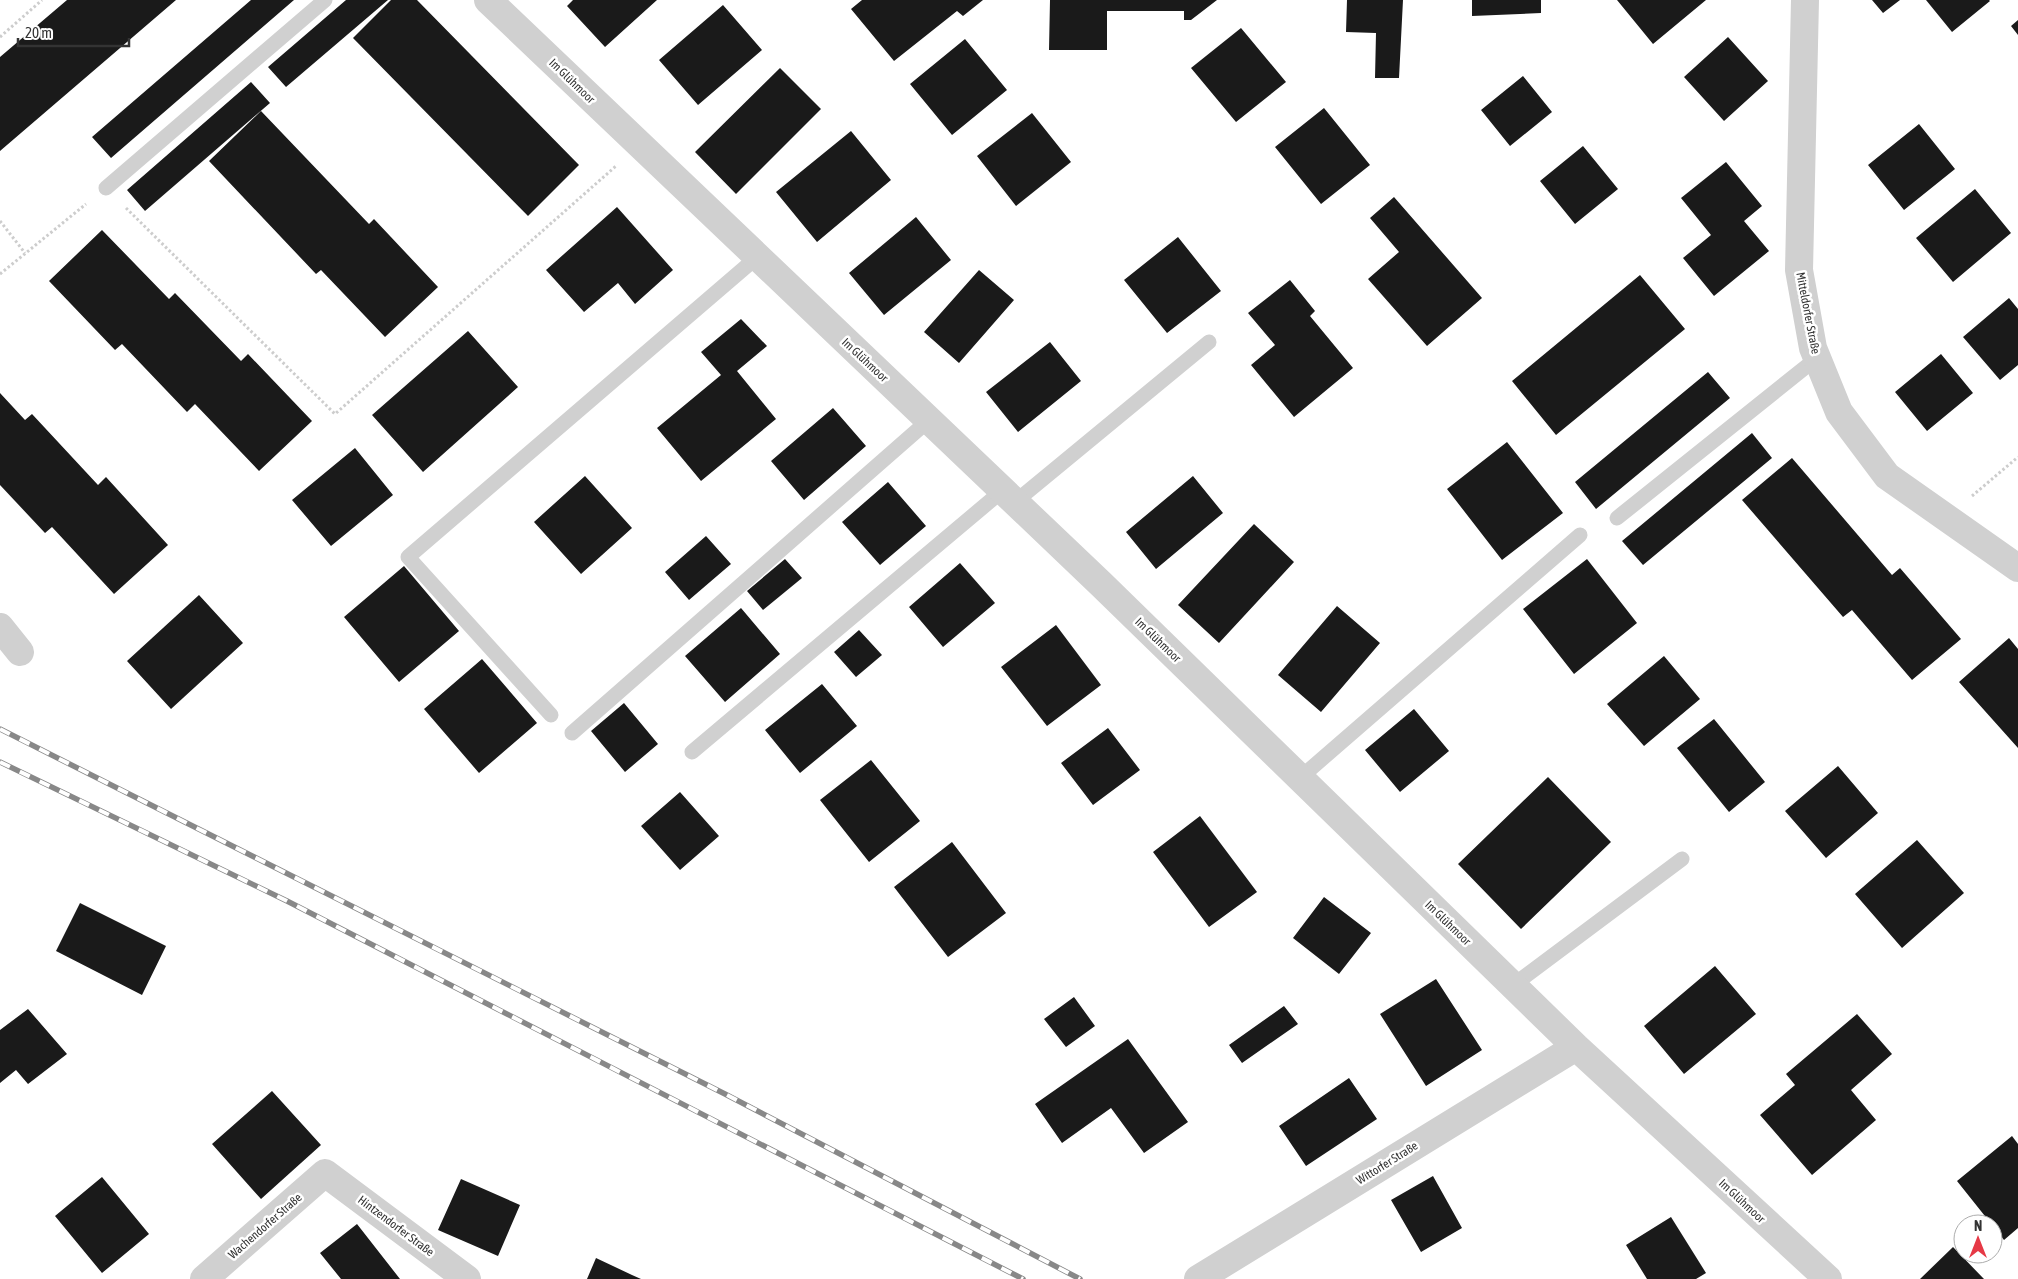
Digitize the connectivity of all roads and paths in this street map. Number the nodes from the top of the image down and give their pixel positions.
1 (42, 0) edge
2 (324, 0) edge
3 (488, 0) edge
4 (1805, 0) edge
5 (0, 37) edge
6 (639, 146) junction
7 (106, 188) junction
8 (0, 221) edge
9 (25, 253) junction
10 (756, 258) junction
11 (0, 274) edge
12 (1209, 342) dead end
13 (1817, 358) junction
14 (929, 420) junction
15 (2018, 457) edge
16 (1009, 496) junction
17 (1617, 518) dead end
18 (1946, 518) junction
19 (1580, 535) dead end
20 (2018, 568) edge
21 (0, 627) edge
22 (20, 652) dead end
23 (551, 715) dead end
24 (572, 733) dead end
25 (692, 752) dead end
26 (1300, 778) junction
27 (1682, 859) dead end
28 (1512, 986) junction
29 (1576, 1047) junction
30 (325, 1173) joint
31 (204, 1279) edge
32 (467, 1279) edge
33 (1198, 1279) edge
34 (1828, 1279) edge

1 - 5 path
2 - 7 lane
3 - 6 street, Im Glühmoor
4 - 13 street, Mitteldorfer Straße
6 - 7 path
6 - 10 street, Im Glühmoor
7 - 9 path
8 - 9 path
9 - 11 path
10 - 14 street, Im Glühmoor
10 - 23 lane
12 - 16 lane
13 - 17 lane
13 - 18 street, Mitteldorfer Straße
14 - 16 street, Im Glühmoor
14 - 24 lane
15 - 18 path
16 - 25 lane
16 - 26 street, Im Glühmoor
18 - 20 street, Mitteldorfer Straße
19 - 26 lane
21 - 22 street
26 - 28 street, Im Glühmoor
27 - 28 lane
28 - 29 street, Im Glühmoor
29 - 33 street, Wittorfer Straße
29 - 34 street, Im Glühmoor
30 - 31 street, Wachendorfer Straße
30 - 32 street, Hintzendorfer Straße

